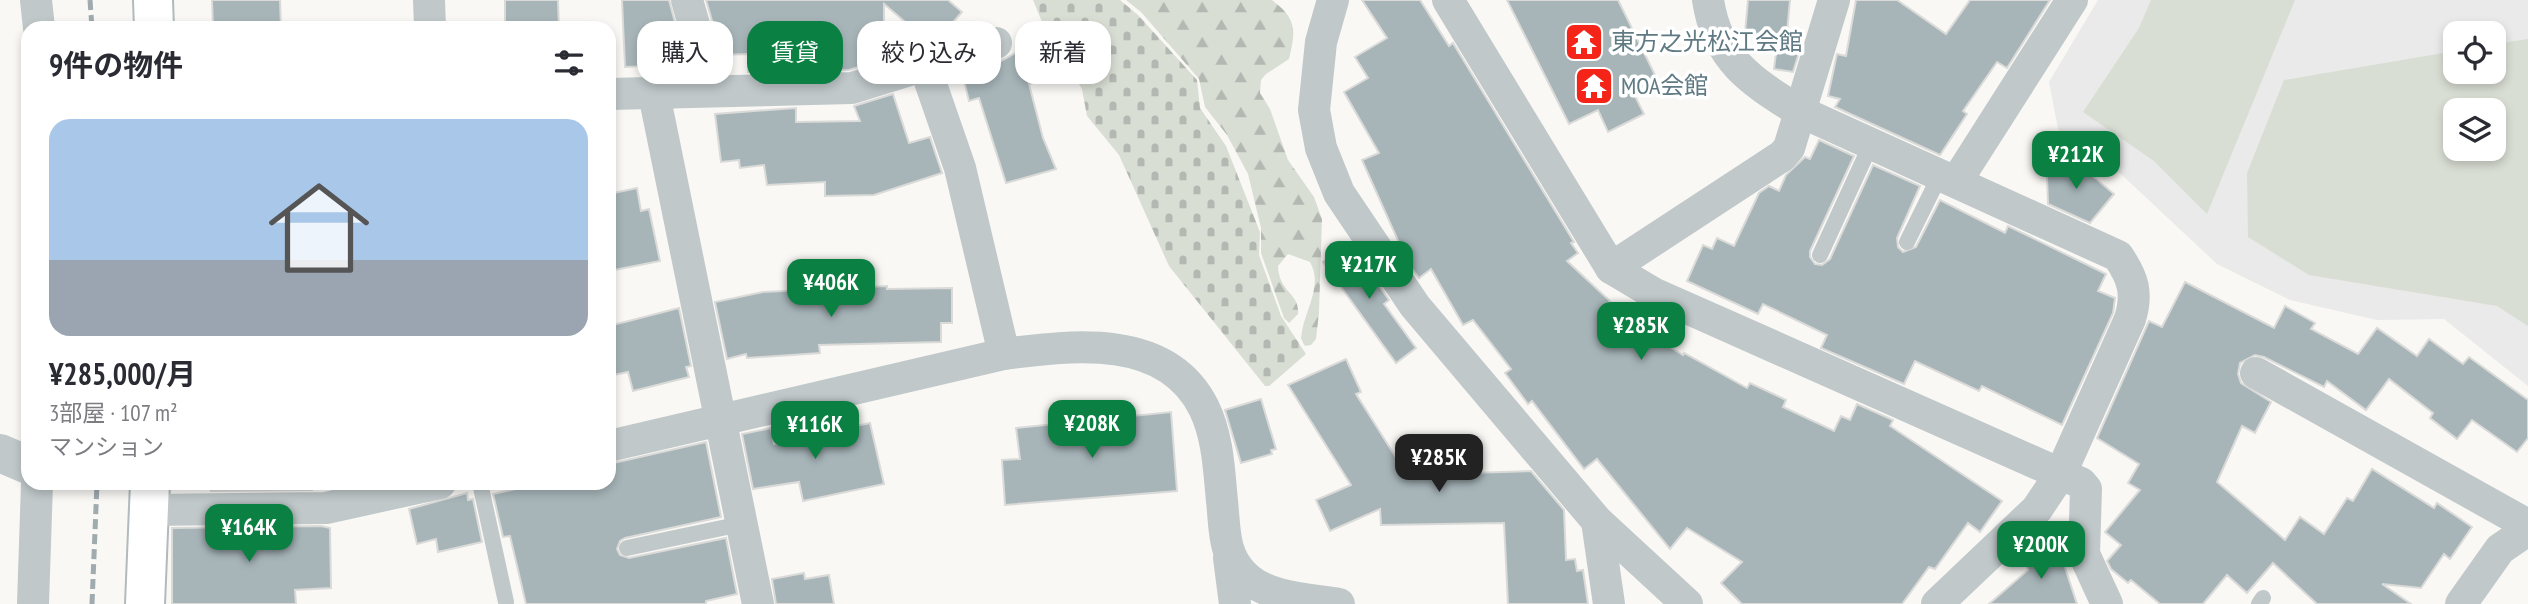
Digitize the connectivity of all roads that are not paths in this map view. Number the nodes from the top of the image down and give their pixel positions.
1 (36, 0) edge
2 (153, 0) edge
3 (429, 0) edge
4 (687, 0) edge
5 (1334, 0) edge
6 (1448, 0) edge
7 (1708, 0) edge
8 (1834, 0) edge
9 (2071, 0) edge
10 (38, 21) edge
11 (154, 21) edge
12 (430, 21) edge
13 (866, 84) edge
14 (931, 84) edge
15 (713, 91) junction
16 (654, 93) junction
17 (616, 94) edge
18 (1799, 111) junction
19 (1871, 144) junction
20 (1948, 179) junction
21 (1907, 242) dead end
22 (1820, 255) dead end
23 (1611, 268) junction
24 (1004, 354) junction
25 (2256, 373) dead end
26 (718, 422) junction
27 (616, 444) edge
28 (0, 453) edge
29 (21, 461) edge
30 (2060, 472) junction
31 (37, 490) edge
32 (377, 490) edge
33 (482, 490) edge
34 (150, 497) edge
35 (1597, 521) junction
36 (741, 524) junction
37 (2528, 525) edge
38 (2528, 530) edge
39 (627, 548) dead end
40 (1229, 558) junction
41 (506, 602) dead end
42 (33, 604) edge
43 (145, 604) edge
44 (758, 604) edge
45 (1235, 604) edge
46 (1339, 604) edge
47 (1609, 604) edge
48 (1688, 604) edge
49 (1937, 604) edge
50 (2107, 604) edge
51 (2461, 604) edge

1 - 10 street
2 - 11 main road
3 - 12 street
4 - 15 street
5 - 35 street
6 - 23 street
7 - 18 street
8 - 18 street
9 - 20 street
13 - 15 street
14 - 24 street
15 - 16 street
16 - 17 street
16 - 26 street
18 - 19 street
18 - 23 street
19 - 20 street
19 - 22 lane
20 - 21 lane
20 - 30 street
23 - 30 street
24 - 26 street
24 - 40 street
25 - 37 street
26 - 27 street
26 - 36 street
28 - 29 street
30 - 49 street
30 - 50 street
31 - 42 street
32 - 34 street
33 - 41 lane
34 - 43 main road
35 - 47 street
35 - 48 street
36 - 39 lane
36 - 44 street
38 - 51 street
40 - 45 street
40 - 46 street

